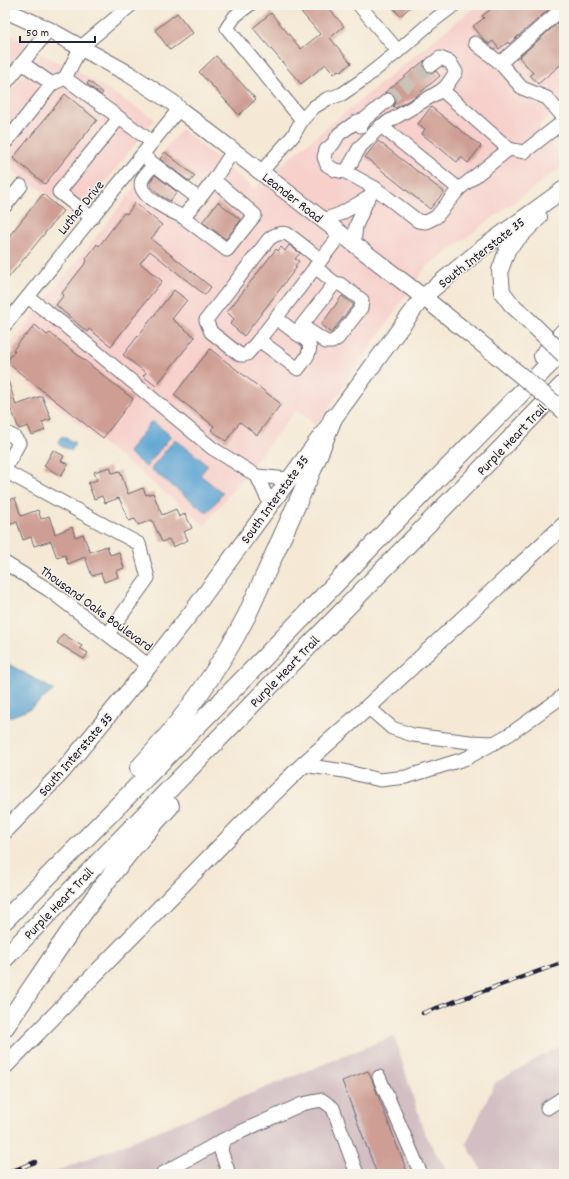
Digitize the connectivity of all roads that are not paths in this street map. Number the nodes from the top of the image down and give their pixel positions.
1 (131, 5) edge
2 (249, 5) edge
3 (358, 5) edge
4 (454, 5) edge
5 (564, 7) edge
6 (5, 10) edge
7 (49, 30) junction
8 (475, 43) dead end
9 (81, 47) junction
10 (398, 51) junction
11 (22, 63) junction
12 (500, 63) junction
13 (431, 65) tunnel mouth
14 (65, 78) junction
15 (5, 84) edge
16 (52, 84) junction
17 (442, 90) junction
18 (388, 100) tunnel mouth
19 (179, 109) junction
20 (119, 118) junction
21 (564, 118) edge
22 (302, 120) junction
23 (564, 121) edge
24 (381, 126) junction
25 (5, 141) edge
26 (152, 142) junction
27 (509, 148) junction
28 (233, 151) junction
29 (142, 156) junction
30 (154, 165) junction
31 (261, 172) junction
32 (346, 172) junction
33 (214, 180) junction
34 (21, 186) dead end
35 (459, 189) junction
36 (564, 191) edge
37 (371, 193) junction
38 (199, 199) junction
39 (5, 206) edge
40 (184, 217) junction
41 (92, 218) junction
42 (323, 220) junction
43 (341, 234) junction
44 (354, 244) junction
45 (318, 264) junction
46 (335, 283) junction
47 (28, 297) junction
48 (423, 297) junction
49 (8, 316) edge
50 (276, 318) junction
51 (299, 330) junction
52 (564, 332) edge
53 (259, 340) junction
54 (564, 349) edge
55 (564, 355) edge
56 (564, 384) edge
57 (564, 411) edge
58 (333, 418) junction
59 (5, 432) edge
60 (5, 470) edge
61 (257, 476) junction
62 (288, 479) junction
63 (424, 492) junction
64 (270, 504) junction
65 (564, 525) edge
66 (5, 564) edge
67 (388, 564) junction
68 (108, 634) junction
69 (149, 666) junction
70 (564, 694) edge
71 (368, 707) junction
72 (493, 743) junction
73 (303, 765) junction
74 (5, 831) edge
75 (57, 866) junction
76 (5, 920) edge
77 (5, 958) edge
78 (5, 1027) edge
79 (5, 1066) edge
80 (379, 1077) dead end
81 (564, 1097) edge
82 (547, 1108) dead end
83 (223, 1140) junction
84 (162, 1174) edge
85 (229, 1174) edge
86 (357, 1174) edge
87 (422, 1174) edge

1 - 9 street
2 - 22 street
3 - 10 street
4 - 10 street
5 - 12 street
6 - 7 main road, Leander Road
7 - 9 main road, Leander Road
7 - 11 street
8 - 12 street
9 - 14 street
9 - 19 main road, Leander Road
10 - 22 street
11 - 15 street
11 - 16 street
12 - 21 street
13 - 17 street
14 - 16 street
14 - 20 street
16 - 25 street
17 - 24 street
17 - 27 street
18 - 32 street
19 - 26 street, Luther Drive
19 - 28 main road, Leander Road
20 - 26 street
20 - 41 street
22 - 31 street
23 - 27 street
24 - 32 street
24 - 35 street
26 - 29 street, Luther Drive
27 - 35 street
28 - 31 main road, Leander Road
28 - 33 street
29 - 30 street
29 - 41 street, Luther Drive
30 - 38 street
30 - 40 street
31 - 42 main road, Leander Road
32 - 37 street
33 - 38 street
33 - 40 street
34 - 39 street
35 - 37 street
36 - 48 main road, South Interstate 35
36 - 55 main road, bridge
37 - 42 street
37 - 44 street
38 - 40 street
41 - 47 street, Luther Drive
42 - 43 main road, Leander Road
43 - 44 main road, Leander Road
43 - 45 street
44 - 48 main road, Leander Road
45 - 46 street
45 - 50 street
45 - 53 street
46 - 51 street
46 - 51 street
47 - 49 street, Luther Drive
47 - 61 street
48 - 57 main road, Leander Road, bridge
48 - 58 main road, South Interstate 35
50 - 51 street
50 - 53 street
51 - 53 street
52 - 63 highway
54 - 63 highway, Purple Heart Trail
56 - 67 highway, Purple Heart Trail
58 - 62 main road, South Interstate 35
58 - 75 highway
59 - 60 street
60 - 68 street
61 - 62 street
61 - 64 street
62 - 64 main road, South Interstate 35
63 - 75 highway, Purple Heart Trail
64 - 69 main road, South Interstate 35
65 - 71 main road
66 - 68 street, Thousand Oaks Boulevard
67 - 77 highway, Purple Heart Trail
67 - 78 highway
68 - 69 street, Thousand Oaks Boulevard
69 - 74 main road, South Interstate 35
70 - 72 street
71 - 72 street
71 - 73 main road
72 - 73 street
73 - 79 main road
75 - 76 highway, Purple Heart Trail
80 - 87 street
81 - 82 street
83 - 84 street
83 - 85 street
83 - 86 street

